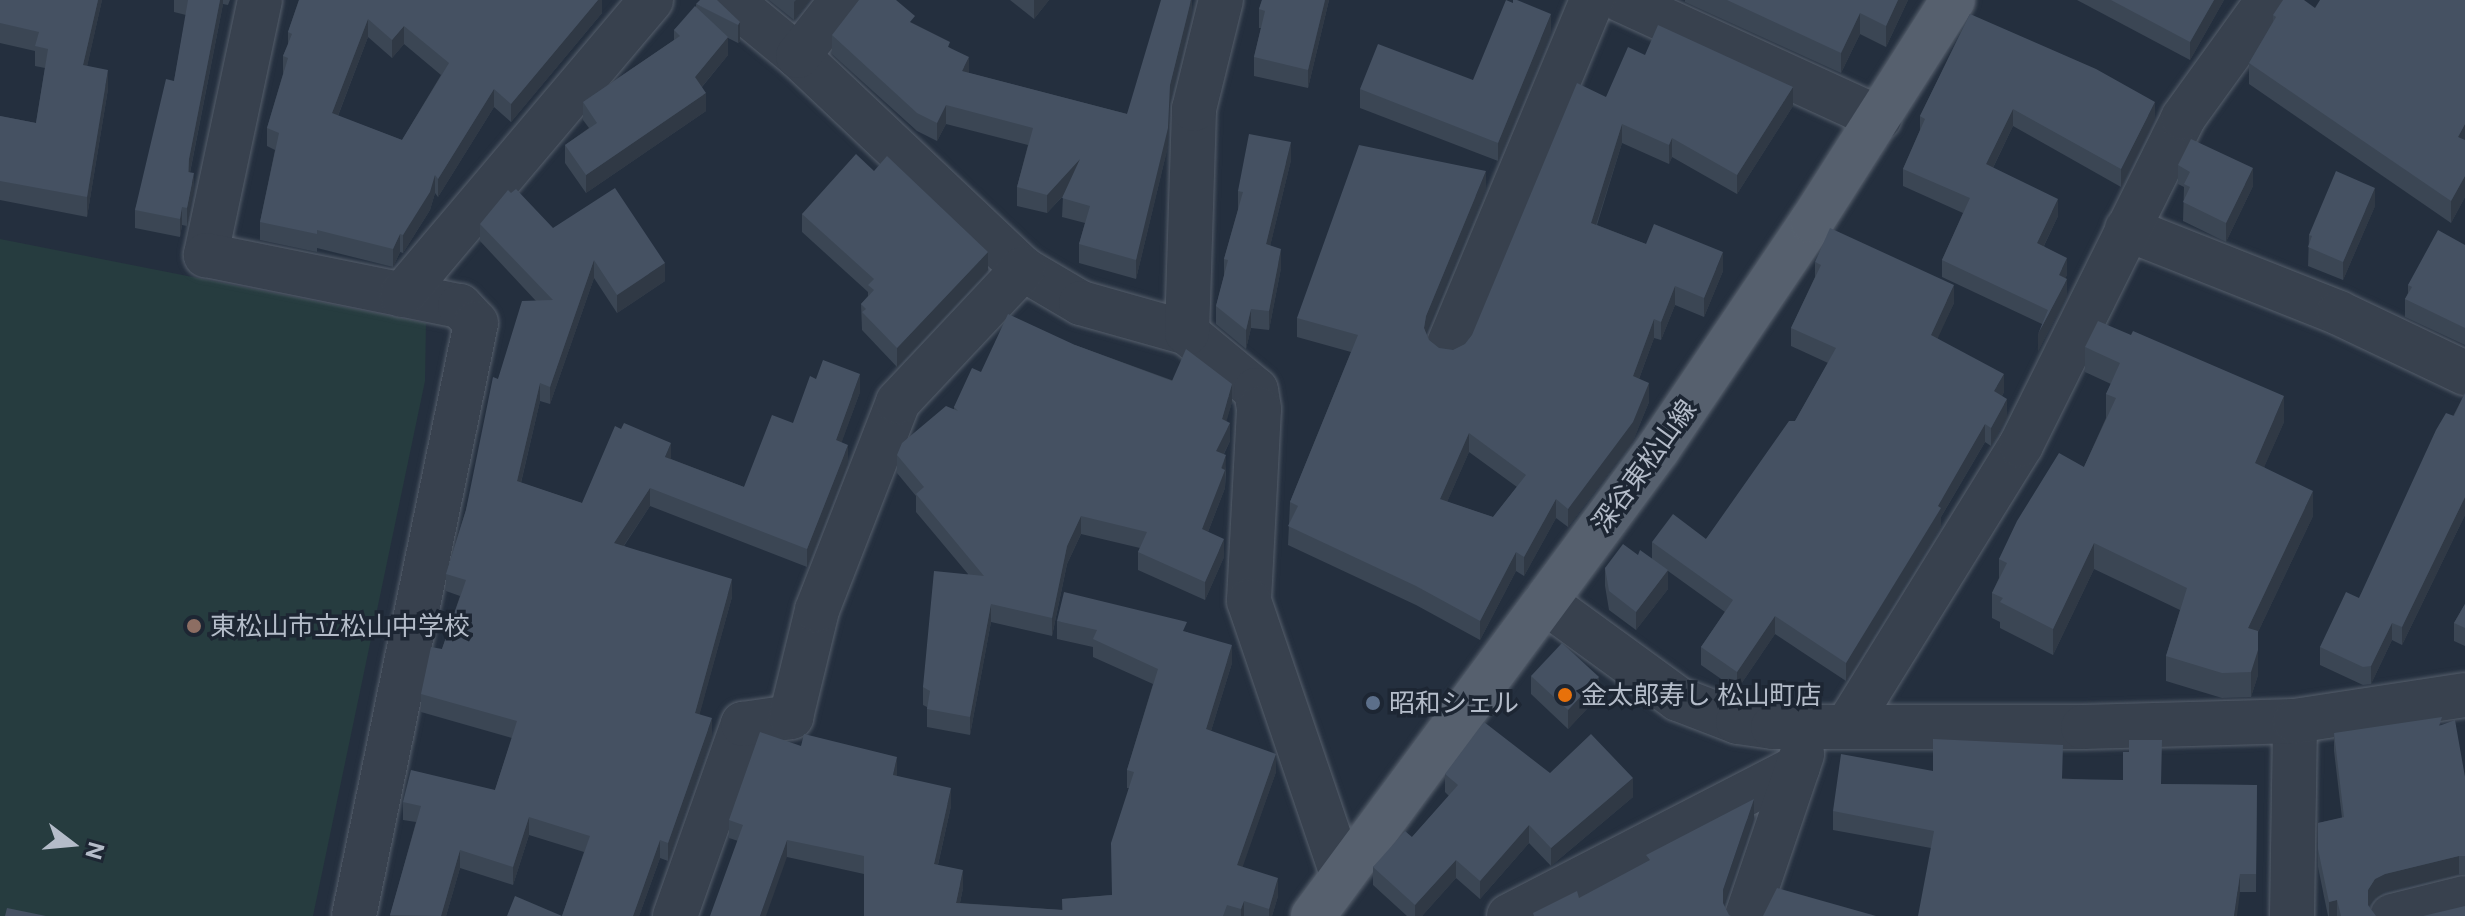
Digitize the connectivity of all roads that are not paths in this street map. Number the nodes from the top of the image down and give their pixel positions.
1 (260, 0) edge
2 (651, 0) edge
3 (730, 0) edge
4 (842, 0) edge
5 (1221, 0) edge
6 (1592, 0) edge
7 (1621, 0) edge
8 (1953, 0) edge
9 (2268, 0) edge
10 (798, 56) junction
11 (1879, 118) junction
12 (2127, 229) junction
13 (1023, 269) junction
14 (402, 295) junction
15 (1187, 333) junction
16 (1449, 344) dead end
17 (2465, 373) edge
18 (1545, 602) junction
19 (2465, 695) edge
20 (2295, 721) junction
21 (1830, 725) junction
22 (1798, 767) junction
23 (1342, 874) junction
24 (2465, 898) edge
25 (354, 916) edge
26 (675, 916) edge
27 (1313, 916) edge
28 (1509, 916) edge
29 (1747, 916) edge
30 (2292, 916) edge
31 (2392, 916) edge

1 - 14 street
2 - 14 street
3 - 10 street
4 - 10 street
5 - 15 street
6 - 16 street
7 - 11 street
8 - 11 main road, 深谷東松山線
9 - 12 street
10 - 13 street
11 - 18 main road, 深谷東松山線
12 - 17 street
12 - 21 street
13 - 15 street
13 - 26 street
14 - 25 street
15 - 23 street
18 - 21 street
18 - 23 main road, 深谷東松山線
19 - 20 street
20 - 21 street
20 - 30 street
21 - 22 street
22 - 28 street
22 - 29 street
23 - 27 main road, 深谷東松山線
24 - 31 street

